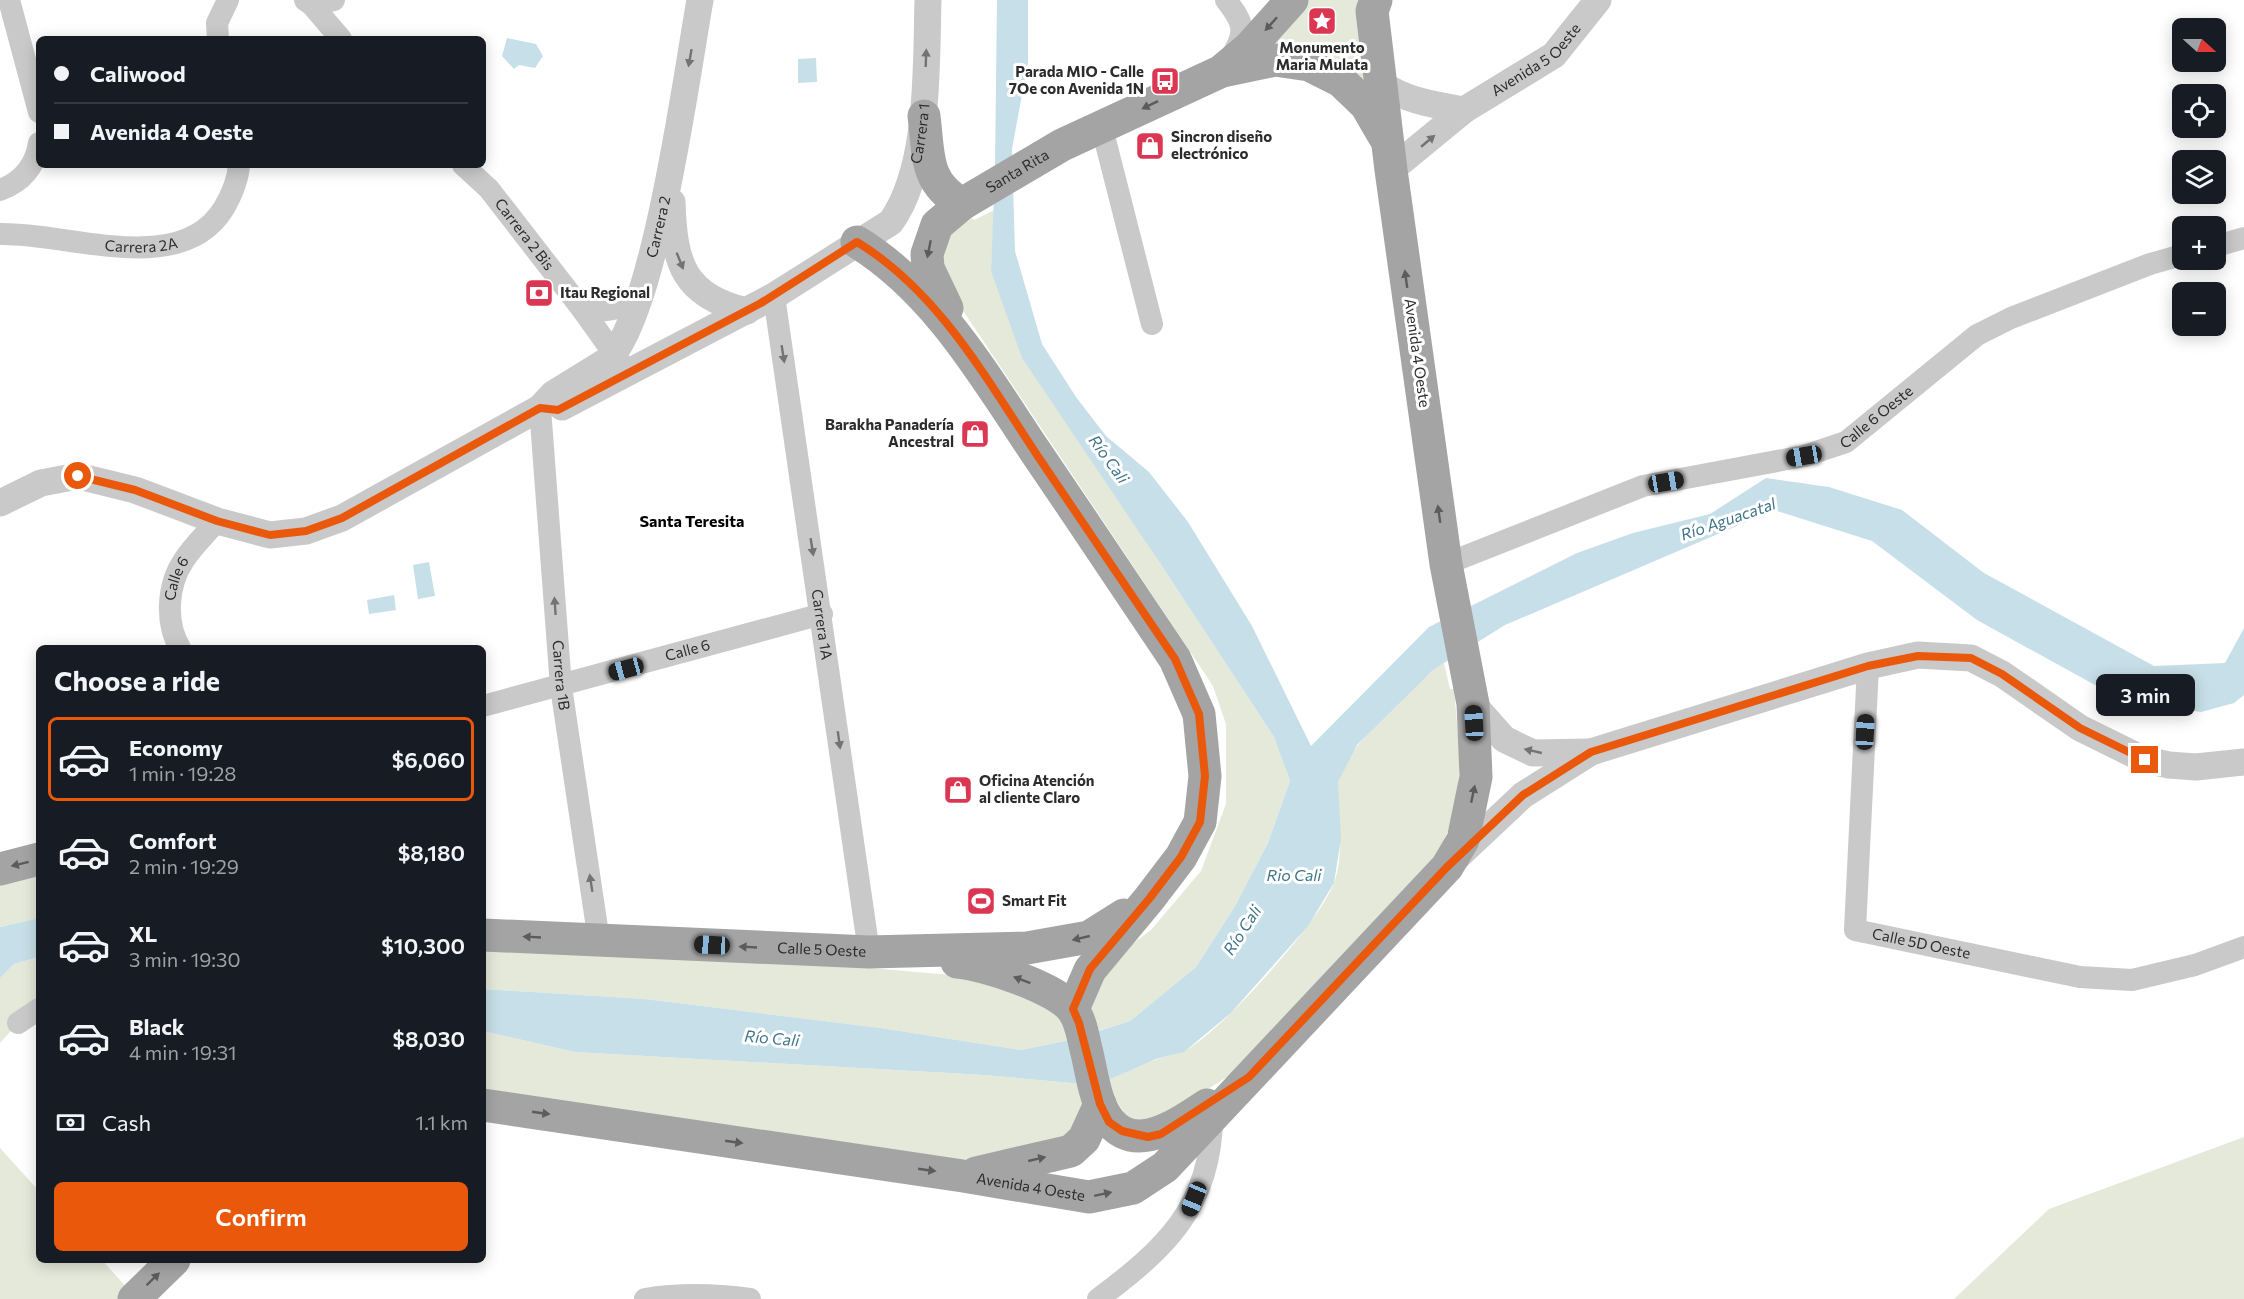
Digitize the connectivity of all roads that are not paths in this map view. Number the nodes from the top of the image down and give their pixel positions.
1 (9, 0) edge
2 (228, 0) edge
3 (700, 0) edge
4 (928, 0) edge
5 (1226, 0) edge
6 (1292, 0) edge
7 (1598, 0) edge
8 (317, 2) edge
9 (1370, 4) edge
10 (218, 36) edge
11 (339, 36) edge
12 (1222, 71) junction
13 (1382, 84) junction
14 (36, 101) edge
15 (1464, 110) junction
16 (924, 116) junction
17 (1102, 128) junction
18 (36, 154) edge
19 (672, 162) junction
20 (238, 168) edge
21 (466, 168) edge
22 (1391, 170) junction
23 (0, 190) edge
24 (967, 200) junction
25 (0, 234) edge
26 (2244, 238) edge
27 (857, 242) junction
28 (2226, 243) edge
29 (2172, 258) edge
30 (774, 296) junction
31 (639, 300) junction
32 (582, 309) junction
33 (747, 311) junction
34 (1152, 324) dead end
35 (962, 343) junction
36 (623, 363) junction
37 (540, 408) junction
38 (0, 503) edge
39 (217, 521) junction
40 (1448, 578) junction
41 (822, 614) junction
42 (179, 645) edge
43 (1868, 666) junction
44 (561, 687) junction
45 (1470, 694) junction
46 (486, 705) edge
47 (1591, 752) junction
48 (2244, 762) edge
49 (36, 861) edge
50 (1447, 867) junction
51 (0, 869) edge
52 (1149, 899) junction
53 (486, 935) edge
54 (599, 940) junction
55 (2244, 947) edge
56 (869, 952) junction
57 (36, 1011) edge
58 (1076, 1016) junction
59 (18, 1023) dead end
60 (1249, 1077) junction
61 (1098, 1098) junction
62 (486, 1105) edge
63 (1212, 1118) junction
64 (963, 1176) junction
65 (171, 1263) edge
66 (134, 1299) edge
67 (645, 1299) edge
68 (750, 1299) edge
69 (1098, 1299) edge

1 - 14 street
2 - 10 street
3 -> 19 street, Carrera 2
16 -> 4 street, Carrera 1
5 - 12 street
6 -> 12 main road
7 - 15 street, Avenida 5 Oeste
8 - 11 street
9 - 13 main road, Avenida 4 Oeste
12 -> 17 main road, Santa Rita
12 - 22 main road
13 - 15 street
13 - 22 main road, Avenida 4 Oeste
22 -> 15 street, Avenida 5 Oeste
16 - 24 main road
16 - 27 street, Carrera 1
17 - 24 main road, Santa Rita
17 - 34 street
18 - 23 street
19 - 31 street, Carrera 2
19 -> 33 street, Carrera 2
20 - 25 street, Carrera 2A
21 - 32 street, Carrera 2 Bis
40 -> 22 main road, Avenida 4 Oeste
24 -> 35 main road, Santa Rita
26 - 28 street
27 - 30 street, Carrera 1
27 - 35 main road
29 - 40 street, Calle 6 Oeste
30 - 33 street, Carrera 1
30 -> 41 street, Carrera 1A
31 - 32 street
31 - 36 street, Carrera 2
32 - 36 street, Carrera 2 Bis
33 - 36 street, Carrera 1
35 - 52 main road
36 - 37 street, Carrera 1
37 - 39 street, Carrera 1
44 -> 37 street, Carrera 1B
38 - 39 street, Carrera 1
39 - 42 street, Calle 6
40 - 45 main road, Avenida 4 Oeste
41 - 44 street, Calle 6
41 -> 56 street, Carrera 1A
43 - 47 street, Avenida 4 Oeste
43 - 48 street, Avenida 4 Oeste
43 - 55 street, Calle 5D Oeste
44 - 46 street, Calle 6
54 -> 44 street, Carrera 1B
47 -> 45 street, Avenida 4 Oeste
50 -> 45 main road, Avenida 4 Oeste
47 - 50 street, Avenida 4 Oeste
49 -> 51 main road
50 - 60 main road, Avenida 4 Oeste
52 -> 56 main road, Calle 5 Oeste
52 - 58 main road
54 -> 53 main road, Calle 5 Oeste
56 -> 54 main road, Calle 5 Oeste
58 -> 56 main road
57 - 59 street
58 - 61 main road
60 - 61 main road
60 - 63 main road, Avenida 4 Oeste
64 -> 61 main road
62 -> 64 main road, Avenida 4 Oeste
64 -> 63 main road, Avenida 4 Oeste
63 - 69 street
66 -> 65 main road
67 - 68 street

